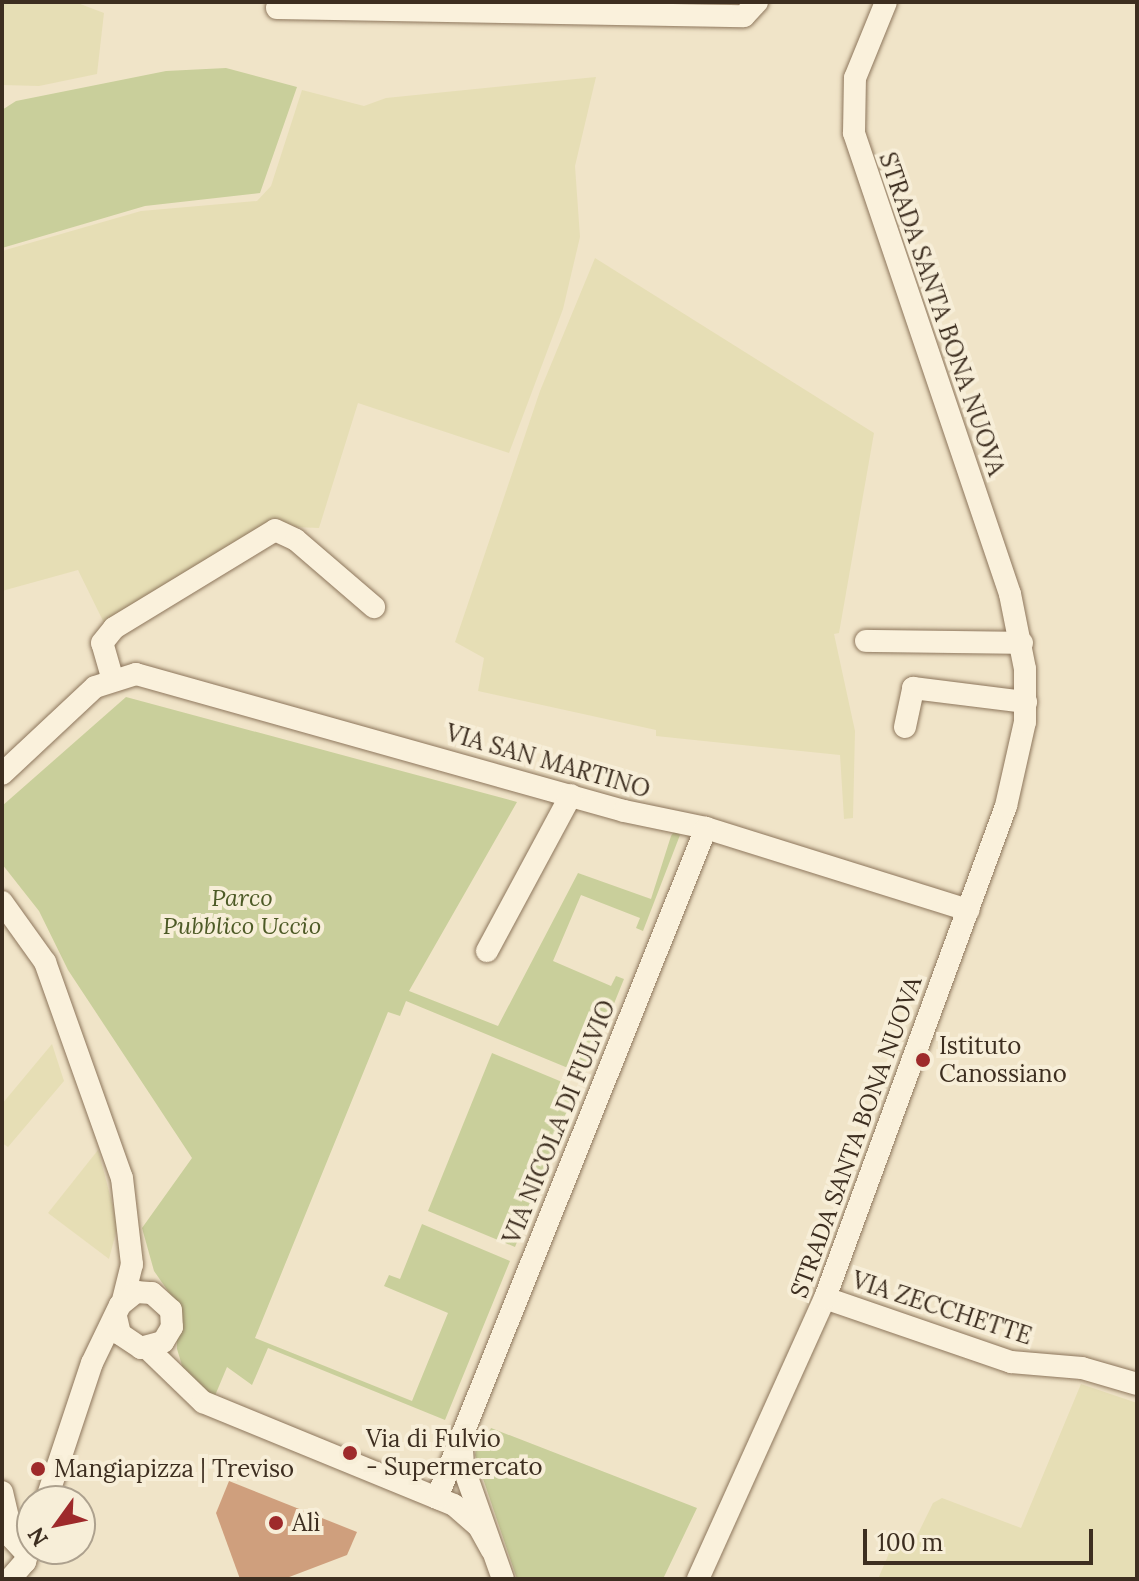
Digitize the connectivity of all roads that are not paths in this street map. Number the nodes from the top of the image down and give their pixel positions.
1 (757, 2) edge
2 (886, 2) edge
3 (277, 8) dead end
4 (374, 607) dead end
5 (866, 641) dead end
6 (1022, 643) junction
7 (112, 677) junction
8 (1026, 702) junction
9 (905, 727) dead end
10 (2, 774) edge
11 (571, 795) junction
12 (706, 828) junction
13 (2, 902) edge
14 (968, 910) junction
15 (487, 951) dead end
16 (131, 1223) junction
17 (160, 1296) junction
18 (825, 1298) junction
19 (120, 1308) junction
20 (172, 1327) junction
21 (141, 1347) junction
22 (87, 1378) junction
23 (179, 1380) junction
24 (1137, 1384) edge
25 (454, 1467) junction
26 (51, 1485) edge
27 (413, 1488) junction
28 (4, 1498) edge
29 (439, 1498) junction
30 (16, 1545) edge
31 (492, 1550) junction
32 (503, 1579) edge
33 (698, 1579) edge

1 - 3 street
2 - 6 street, STRADA SANTA BONA NUOVA
4 - 7 street
5 - 6 street
6 - 8 street, STRADA SANTA BONA NUOVA
7 - 10 street
7 - 11 street, VIA SAN MARTINO
8 - 9 street
8 - 14 street, STRADA SANTA BONA NUOVA
11 - 12 street, VIA SAN MARTINO
11 - 15 street
12 - 14 street, VIA SAN MARTINO
12 - 25 street, VIA NICOLA DI FULVIO
13 - 16 street
14 - 18 street, STRADA SANTA BONA NUOVA
16 - 17 street
16 - 19 street
17 - 19 street
17 - 20 street
18 - 24 street, VIA ZECCHETTE
18 - 33 street, STRADA SANTA BONA NUOVA
19 - 21 street
19 - 22 street
20 - 21 street
20 - 23 street
21 - 22 street
21 - 23 street
22 - 26 street
23 - 27 street
25 - 27 street
25 - 29 street, VIA NICOLA DI FULVIO
25 - 31 street
27 - 29 street
28 - 30 street
29 - 31 street
31 - 32 street

